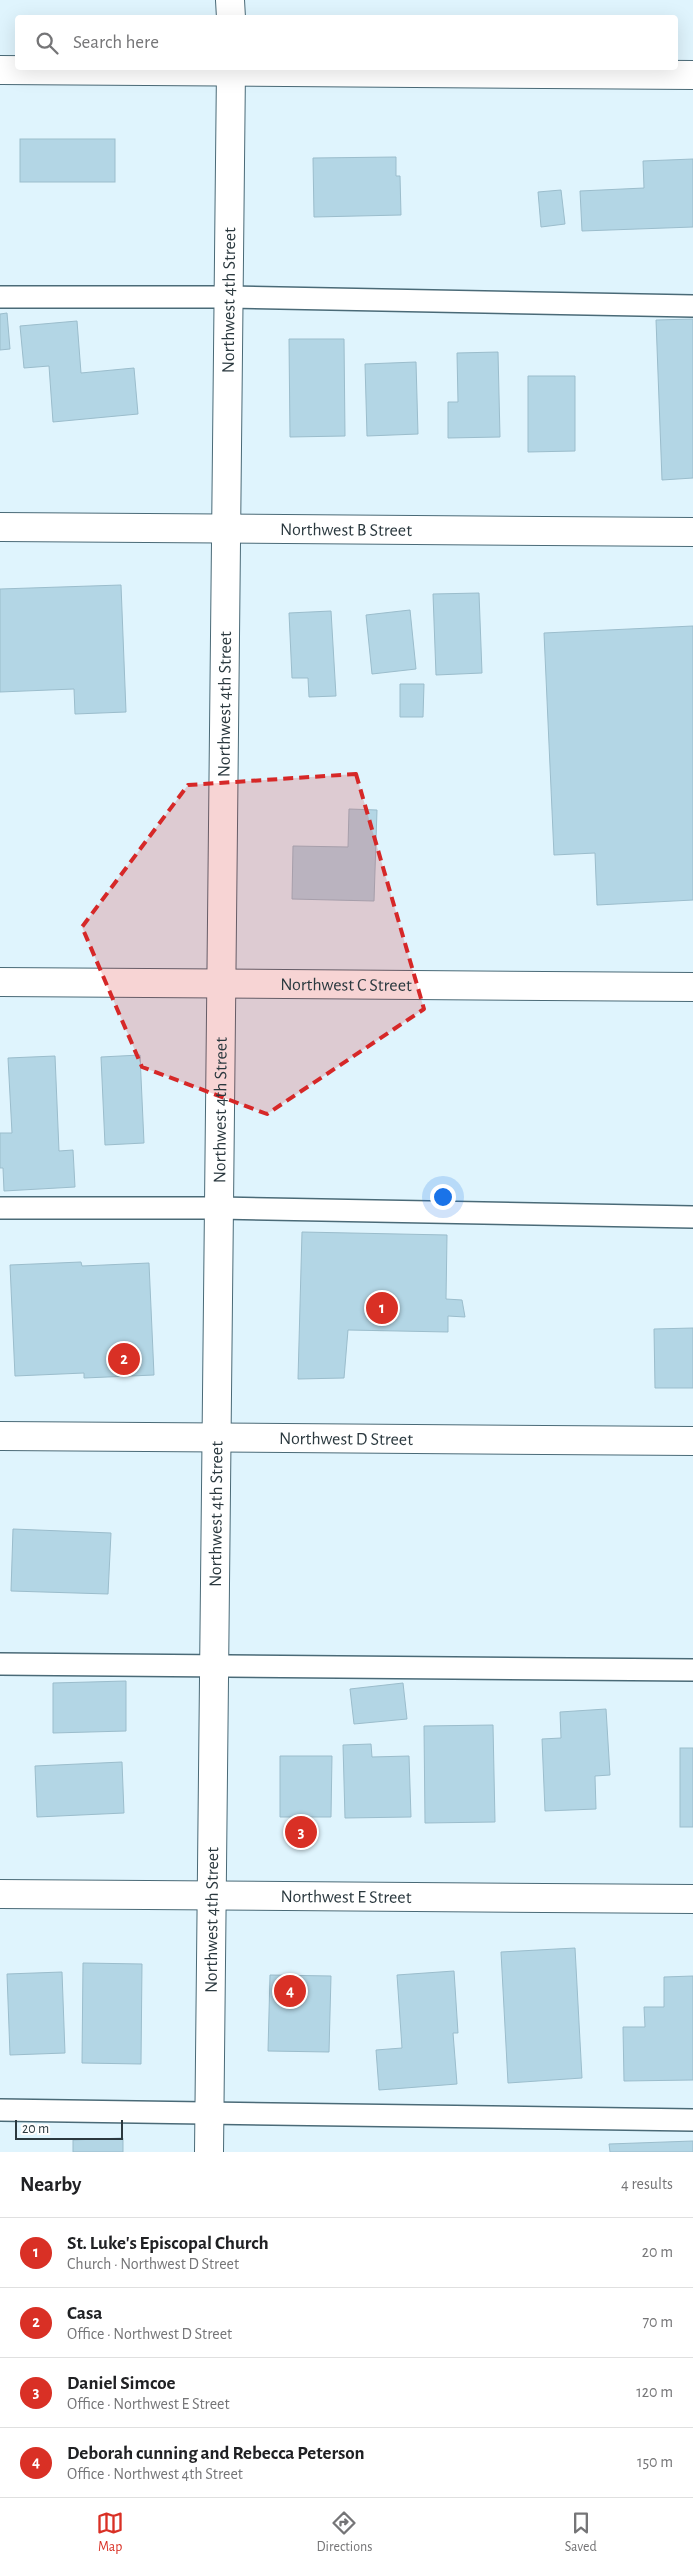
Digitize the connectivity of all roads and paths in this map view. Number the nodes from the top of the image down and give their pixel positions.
1 (230, 0) edge
2 (230, 15) edge
3 (0, 70) edge
4 (231, 70) edge
5 (693, 75) edge
6 (0, 297) edge
7 (228, 297) junction
8 (693, 306) edge
9 (0, 527) edge
10 (226, 528) junction
11 (693, 532) edge
12 (0, 982) edge
13 (221, 983) junction
14 (693, 987) edge
15 (0, 1208) edge
16 (219, 1208) junction
17 (693, 1217) edge
18 (0, 1436) edge
19 (216, 1438) junction
20 (693, 1441) edge
21 (0, 1664) edge
22 (213, 1667) junction
23 (693, 1670) edge
24 (0, 1894) edge
25 (211, 1895) junction
26 (693, 1899) edge
27 (0, 2110) edge
28 (209, 2113) junction
29 (693, 2120) edge
30 (209, 2152) edge

1 - 2 street
3 - 4 street
4 - 5 street
4 - 7 street, Northwest 4th Street
6 - 7 lane
7 - 8 lane
7 - 10 street, Northwest 4th Street
9 - 10 street, Northwest B Street
10 - 11 street, Northwest B Street
10 - 13 street, Northwest 4th Street
12 - 13 street, Northwest C Street
13 - 14 street, Northwest C Street
13 - 16 street, Northwest 4th Street
15 - 16 lane
16 - 17 lane
16 - 19 street, Northwest 4th Street
18 - 19 street, Northwest D Street
19 - 20 street, Northwest D Street
19 - 22 street, Northwest 4th Street
21 - 22 lane
22 - 23 lane
22 - 25 street, Northwest 4th Street
24 - 25 street, Northwest E Street
25 - 26 street, Northwest E Street
25 - 28 street, Northwest 4th Street
27 - 28 lane
28 - 29 lane
28 - 30 street, Northwest 4th Street

